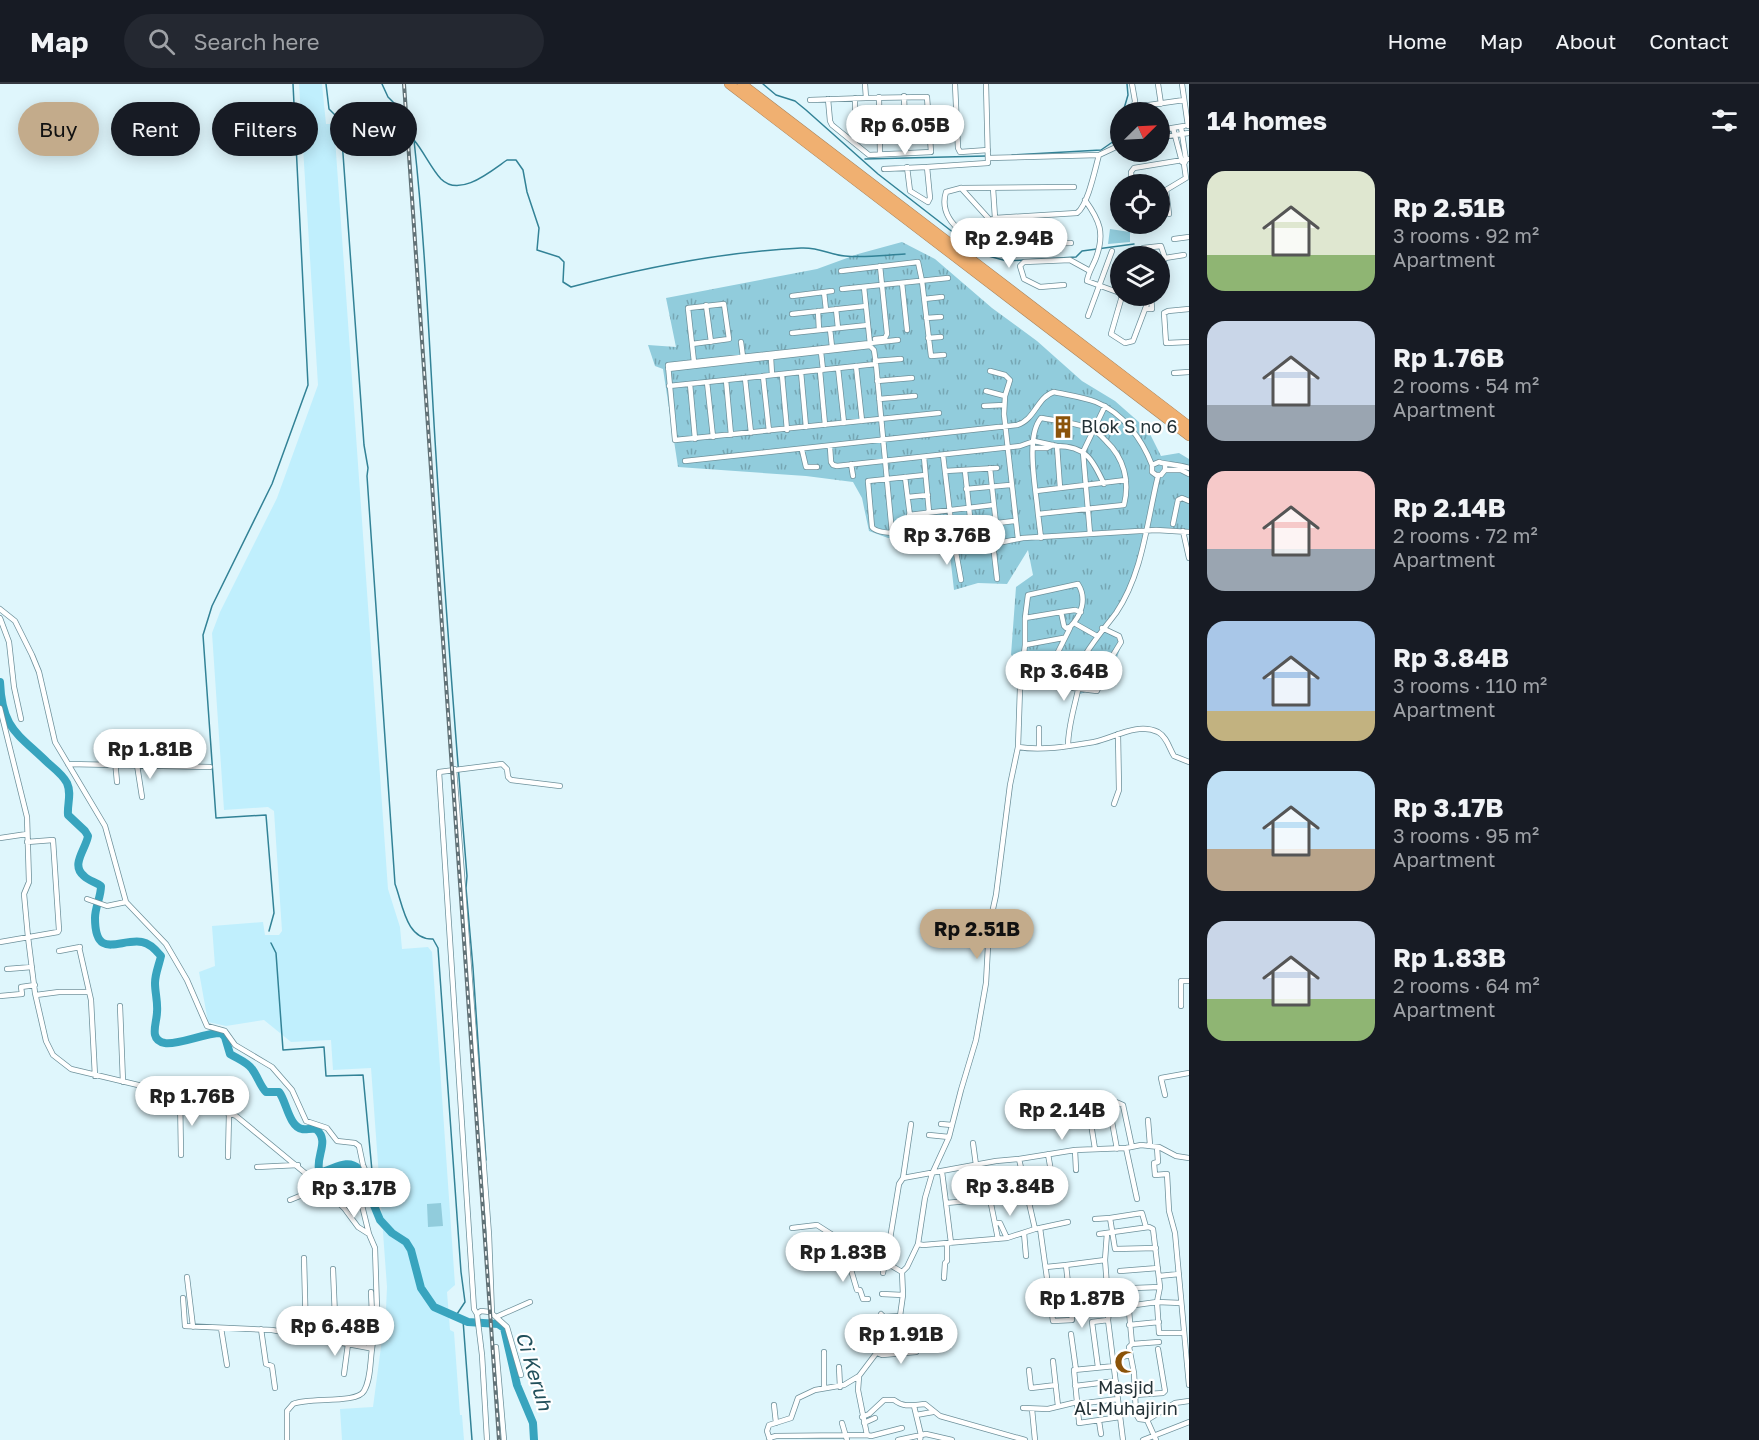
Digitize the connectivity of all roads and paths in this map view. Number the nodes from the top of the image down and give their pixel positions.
1 (729, 84) edge
2 (742, 84) edge
3 (865, 84) edge
4 (955, 84) edge
5 (986, 84) edge
6 (1132, 84) edge
7 (1158, 84) edge
8 (1182, 84) edge
9 (904, 96) junction
10 (879, 97) junction
11 (855, 98) junction
12 (866, 98) junction
13 (828, 99) junction
14 (810, 100) dead end
15 (1185, 100) junction
16 (1133, 102) edge
17 (1161, 102) edge
18 (1170, 102) edge
19 (1189, 125) edge
20 (1181, 127) junction
21 (1170, 128) edge
22 (1173, 128) junction
23 (1189, 133) edge
24 (1182, 134) junction
25 (1174, 135) junction
26 (1170, 136) edge
27 (855, 142) junction
28 (1110, 150) edge
29 (906, 153) junction
30 (880, 154) junction
31 (1099, 155) junction
32 (988, 156) junction
33 (1185, 161) edge
34 (927, 167) junction
35 (907, 168) junction
36 (884, 169) dead end
37 (1131, 174) edge
38 (1187, 178) edge
39 (961, 188) junction
40 (993, 188) junction
41 (1074, 188) dead end
42 (1170, 188) edge
43 (1085, 200) junction
44 (993, 219) junction
45 (1189, 237) edge
46 (1174, 239) dead end
47 (1071, 243) dead end
48 (1015, 244) junction
49 (1184, 255) dead end
50 (1110, 257) edge
51 (1170, 257) edge
52 (880, 266) junction
53 (841, 271) dead end
54 (1090, 271) junction
55 (948, 278) dead end
56 (922, 281) junction
57 (902, 283) junction
58 (883, 285) junction
59 (1064, 285) dead end
60 (1101, 286) junction
61 (864, 287) junction
62 (842, 289) dead end
63 (1110, 290) edge
64 (832, 291) dead end
65 (824, 292) junction
66 (792, 296) dead end
67 (942, 297) dead end
68 (924, 299) junction
69 (706, 305) junction
70 (866, 306) junction
71 (1118, 306) edge
72 (1146, 306) edge
73 (836, 309) junction
74 (1189, 309) edge
75 (826, 310) junction
76 (818, 311) junction
77 (792, 314) dead end
78 (1088, 316) dead end
79 (941, 317) dead end
80 (926, 318) junction
81 (868, 325) junction
82 (838, 328) junction
83 (830, 329) junction
84 (819, 330) junction
85 (907, 330) dead end
86 (792, 333) dead end
87 (941, 337) dead end
88 (928, 338) junction
89 (898, 340) dead end
90 (711, 342) junction
91 (741, 342) dead end
92 (1189, 342) edge
93 (870, 343) junction
94 (692, 344) junction
95 (832, 349) junction
96 (820, 350) junction
97 (944, 355) dead end
98 (743, 357) junction
99 (771, 358) junction
100 (901, 359) dead end
101 (694, 362) junction
102 (876, 363) junction
103 (856, 366) junction
104 (838, 368) junction
105 (668, 369) junction
106 (822, 370) junction
107 (990, 371) dead end
108 (801, 372) junction
109 (1189, 372) edge
110 (1174, 373) dead end
111 (772, 375) junction
112 (782, 375) junction
113 (763, 376) junction
114 (745, 378) junction
115 (912, 378) dead end
116 (726, 380) junction
117 (877, 381) junction
118 (707, 382) junction
119 (690, 384) junction
120 (669, 386) junction
121 (986, 391) dead end
122 (915, 396) dead end
123 (1005, 396) junction
124 (879, 399) junction
125 (1004, 405) junction
126 (984, 406) dead end
127 (1105, 406) junction
128 (939, 413) dead end
129 (882, 419) junction
130 (862, 421) junction
131 (844, 423) junction
132 (825, 425) junction
133 (1189, 426) edge
134 (1005, 427) junction
135 (806, 428) junction
136 (1094, 429) junction
137 (787, 430) junction
138 (769, 431) junction
139 (751, 433) junction
140 (731, 435) junction
141 (1189, 436) edge
142 (713, 437) junction
143 (695, 439) junction
144 (883, 441) junction
145 (1034, 441) junction
146 (1055, 446) junction
147 (830, 447) junction
148 (1006, 447) junction
149 (1033, 448) junction
150 (802, 450) junction
151 (1083, 452) junction
152 (943, 454) junction
153 (924, 457) junction
154 (884, 460) junction
155 (685, 461) dead end
156 (851, 464) junction
157 (1154, 464) junction
158 (817, 467) dead end
159 (990, 468) junction
160 (997, 468) dead end
161 (1165, 468) junction
162 (1189, 468) edge
163 (945, 471) junction
164 (965, 471) junction
165 (1189, 474) edge
166 (926, 475) junction
167 (1156, 475) junction
168 (853, 476) dead end
169 (905, 477) junction
170 (887, 479) junction
171 (1126, 480) junction
172 (1104, 484) junction
173 (1010, 485) junction
174 (991, 486) junction
175 (1085, 486) junction
176 (1060, 488) junction
177 (966, 489) junction
178 (1036, 491) junction
179 (928, 495) junction
180 (908, 497) junction
181 (1189, 501) edge
182 (993, 505) junction
183 (969, 508) junction
184 (1088, 509) junction
185 (948, 510) junction
186 (929, 512) junction
187 (909, 514) junction
188 (1038, 514) junction
189 (1014, 521) junction
190 (996, 524) junction
191 (1173, 524) dead end
192 (970, 526) junction
193 (964, 527) dead end
194 (951, 528) junction
195 (1146, 530) junction
196 (1183, 531) junction
197 (892, 532) junction
198 (912, 532) junction
199 (1189, 532) edge
200 (1090, 534) junction
201 (1041, 538) junction
202 (1018, 539) junction
203 (993, 544) junction
204 (955, 547) junction
205 (1189, 558) edge
206 (997, 579) dead end
207 (961, 580) dead end
208 (0, 609) edge
209 (1061, 612) junction
210 (1081, 612) junction
211 (0, 618) edge
212 (1025, 618) junction
213 (1072, 625) junction
214 (1102, 628) junction
215 (1097, 636) junction
216 (1063, 638) junction
217 (1025, 645) junction
218 (1054, 660) dead end
219 (1078, 690) junction
220 (0, 708) edge
221 (21, 719) dead end
222 (1039, 728) dead end
223 (1118, 734) junction
224 (113, 739) dead end
225 (1068, 746) junction
226 (1018, 747) junction
227 (1039, 748) junction
228 (1189, 762) edge
229 (68, 764) junction
230 (114, 764) junction
231 (137, 765) junction
232 (210, 767) dead end
233 (457, 769) junction
234 (117, 782) dead end
235 (560, 786) dead end
236 (142, 797) dead end
237 (1114, 804) dead end
238 (27, 834) junction
239 (0, 838) edge
240 (27, 842) junction
241 (87, 899) dead end
242 (126, 902) junction
243 (28, 937) junction
244 (0, 942) edge
245 (59, 951) dead end
246 (32, 967) junction
247 (7, 969) dead end
248 (1189, 981) edge
249 (34, 985) junction
250 (89, 992) junction
251 (22, 994) junction
252 (36, 994) junction
253 (0, 996) edge
254 (120, 1006) dead end
255 (1181, 1006) dead end
256 (1189, 1073) edge
257 (95, 1076) junction
258 (191, 1082) dead end
259 (123, 1083) junction
260 (1165, 1095) dead end
261 (180, 1097) junction
262 (186, 1097) junction
263 (1089, 1112) dead end
264 (228, 1115) junction
265 (1148, 1120) dead end
266 (911, 1124) dead end
267 (941, 1124) dead end
268 (952, 1125) junction
269 (929, 1135) dead end
270 (949, 1137) junction
271 (973, 1143) dead end
272 (1150, 1145) junction
273 (1157, 1147) junction
274 (1129, 1148) junction
275 (1095, 1149) junction
276 (1117, 1149) junction
277 (1075, 1150) junction
278 (1048, 1154) junction
279 (181, 1155) dead end
280 (228, 1157) dead end
281 (1189, 1158) edge
282 (1019, 1159) junction
283 (298, 1165) junction
284 (976, 1165) junction
285 (1189, 1165) edge
286 (257, 1167) dead end
287 (1076, 1170) dead end
288 (942, 1172) junction
289 (933, 1173) junction
290 (1052, 1177) dead end
291 (903, 1178) junction
292 (356, 1181) dead end
293 (321, 1188) junction
294 (1137, 1199) dead end
295 (290, 1200) dead end
296 (362, 1200) junction
297 (946, 1203) junction
298 (1126, 1216) junction
299 (1110, 1218) junction
300 (1095, 1219) dead end
301 (1068, 1222) dead end
302 (995, 1223) junction
303 (1146, 1227) junction
304 (792, 1228) dead end
305 (1038, 1229) junction
306 (1128, 1230) junction
307 (1109, 1232) junction
308 (1024, 1233) junction
309 (369, 1234) junction
310 (1099, 1234) dead end
311 (1007, 1238) junction
312 (998, 1239) junction
313 (949, 1243) junction
314 (919, 1244) junction
315 (853, 1248) junction
316 (1156, 1248) junction
317 (882, 1250) junction
318 (1026, 1256) dead end
319 (304, 1258) dead end
320 (1106, 1260) junction
321 (885, 1262) junction
322 (1066, 1265) junction
323 (1046, 1267) junction
324 (1158, 1268) junction
325 (333, 1269) dead end
326 (1120, 1271) dead end
327 (902, 1272) junction
328 (883, 1273) dead end
329 (1179, 1274) junction
330 (1159, 1275) junction
331 (188, 1277) dead end
332 (944, 1278) dead end
333 (1160, 1287) junction
334 (1108, 1289) junction
335 (1127, 1289) junction
336 (371, 1292) dead end
337 (882, 1294) dead end
338 (903, 1295) junction
339 (183, 1298) dead end
340 (868, 1299) dead end
341 (530, 1302) dead end
342 (1157, 1302) junction
343 (1181, 1303) junction
344 (1128, 1306) junction
345 (477, 1314) junction
346 (881, 1314) dead end
347 (494, 1315) junction
348 (901, 1316) junction
349 (1189, 1318) edge
350 (1182, 1319) junction
351 (1108, 1320) junction
352 (1159, 1322) junction
353 (1129, 1325) junction
354 (193, 1327) junction
355 (356, 1327) dead end
356 (221, 1328) junction
357 (261, 1329) junction
358 (1184, 1333) junction
359 (1071, 1334) dead end
360 (306, 1335) junction
361 (890, 1340) junction
362 (336, 1341) junction
363 (1159, 1342) dead end
364 (347, 1343) junction
365 (1187, 1343) edge
366 (913, 1344) dead end
367 (1132, 1344) junction
368 (496, 1347) dead end
369 (370, 1349) junction
370 (1158, 1349) dead end
371 (824, 1352) dead end
372 (916, 1352) dead end
373 (878, 1354) junction
374 (1130, 1355) junction
375 (1114, 1359) junction
376 (1053, 1361) dead end
377 (226, 1365) dead end
378 (1114, 1366) junction
379 (839, 1367) dead end
380 (1098, 1367) junction
381 (1029, 1370) dead end
382 (1076, 1370) junction
383 (344, 1374) dead end
384 (521, 1375) dead end
385 (859, 1376) junction
386 (1116, 1381) junction
387 (1189, 1384) edge
388 (1056, 1385) junction
389 (1075, 1386) junction
390 (840, 1387) junction
391 (275, 1388) dead end
392 (824, 1388) junction
393 (1135, 1395) junction
394 (1118, 1399) junction
395 (1189, 1401) edge
396 (774, 1405) dead end
397 (914, 1406) junction
398 (1058, 1406) junction
399 (1023, 1408) dead end
400 (1032, 1409) junction
401 (933, 1412) junction
402 (916, 1415) junction
403 (863, 1417) junction
404 (1120, 1417) junction
405 (875, 1418) dead end
406 (1099, 1420) junction
407 (1147, 1420) junction
408 (1189, 1422) edge
409 (842, 1423) dead end
410 (866, 1423) junction
411 (776, 1424) junction
412 (902, 1428) dead end
413 (1101, 1434) dead end
414 (870, 1436) edge
415 (920, 1437) edge
416 (1154, 1437) edge
417 (846, 1438) edge
418 (770, 1439) edge
419 (287, 1440) edge
420 (487, 1440) edge
421 (504, 1440) edge
422 (898, 1440) edge
423 (952, 1440) edge
424 (1025, 1440) edge
425 (1035, 1440) edge
426 (1123, 1440) edge
427 (1143, 1440) edge

1 - 141 highway
2 - 133 highway
3 - 12 street
4 - 32 street
5 - 32 street
6 - 16 street
7 - 17 street
8 - 15 street
9 - 10 street
9 - 29 street
9 - 29 street
10 - 12 street
10 - 30 street
11 - 12 street
11 - 13 street
11 - 27 street
13 - 14 street
13 - 27 street
15 - 18 street
15 - 19 street
19 - 20 street
20 - 22 street
20 - 24 street
21 - 22 street
22 - 25 street
23 - 24 street
24 - 25 street
24 - 33 street
25 - 26 street
25 - 33 street
27 - 30 street
28 - 31 street
29 - 30 street
31 - 32 street
31 - 43 street
32 - 34 street
33 - 37 street
33 - 38 street
34 - 35 street
34 - 35 street
35 - 36 street
38 - 42 street
39 - 40 street
39 - 44 street
39 - 48 street
40 - 41 street
40 - 44 street
43 - 44 street
43 - 54 street
44 - 48 street
45 - 46 street
47 - 48 street
49 - 51 street
50 - 60 street
52 - 53 street
52 - 56 street
52 - 58 street
54 - 59 street
54 - 60 street
55 - 56 street
56 - 57 street
56 - 68 street
57 - 58 street
57 - 85 street
58 - 61 street
58 - 93 street
60 - 63 street
60 - 78 street
61 - 62 street
61 - 70 street
64 - 65 street
65 - 66 street
65 - 75 street
67 - 68 street
68 - 80 street
69 - 90 street
69 - 90 street
69 - 94 street
70 - 73 street
70 - 81 street
71 - 72 street
73 - 75 street
73 - 82 street
74 - 92 street
75 - 76 street
76 - 77 street
76 - 84 street
79 - 80 street
80 - 88 street
81 - 82 street
81 - 93 street
82 - 83 street
83 - 84 street
83 - 95 street
84 - 86 street
87 - 88 street
88 - 97 street
89 - 93 street
90 - 94 street
91 - 98 street
93 - 95 street
93 - 102 street
94 - 101 street
95 - 96 street
96 - 98 street
96 - 99 street
96 - 106 street
98 - 101 street
99 - 105 street
99 - 111 street
100 - 102 street
101 - 105 street
102 - 103 street
102 - 117 street
103 - 104 street
103 - 130 street
104 - 106 street
104 - 131 street
105 - 120 street
106 - 108 street
106 - 132 street
107 - 123 street
108 - 112 street
108 - 135 street
109 - 110 street
111 - 112 street
111 - 113 street
112 - 137 street
113 - 114 street
113 - 138 street
114 - 116 street
114 - 139 street
115 - 117 street
116 - 118 street
116 - 140 street
117 - 124 street
118 - 119 street
118 - 142 street
119 - 120 street
119 - 143 street
120 - 143 street
121 - 123 street
122 - 124 street
123 - 125 street
124 - 129 street
125 - 126 street
125 - 134 street
127 - 134 street
127 - 136 street
127 - 157 street
128 - 129 street
129 - 130 street
129 - 144 street
130 - 131 street
131 - 132 street
132 - 135 street
134 - 144 street
134 - 148 street
135 - 137 street
136 - 145 street
136 - 151 street
136 - 171 street
137 - 138 street
138 - 139 street
139 - 140 street
140 - 142 street
142 - 143 street
144 - 147 street
144 - 154 street
145 - 146 street
145 - 148 street
145 - 149 street
146 - 149 street
146 - 151 street
146 - 176 street
147 - 150 street
147 - 156 street
148 - 152 street
148 - 173 street
149 - 178 street
150 - 155 street
150 - 158 street
151 - 172 street
151 - 175 street
152 - 153 street
152 - 163 street
153 - 154 street
153 - 166 street
154 - 156 street
154 - 170 street
156 - 168 street
157 - 161 street
157 - 167 street
159 - 160 street
159 - 164 street
159 - 174 street
161 - 162 street
161 - 165 street
161 - 167 street
163 - 164 street
163 - 185 street
164 - 177 street
166 - 169 street
166 - 179 street
167 - 195 street
169 - 170 street
169 - 180 street
170 - 197 street
170 - 197 street
171 - 172 street
171 - 184 street
172 - 175 street
173 - 174 street
173 - 189 street
174 - 177 street
174 - 182 street
175 - 176 street
175 - 184 street
176 - 178 street
177 - 183 street
178 - 188 street
179 - 180 street
179 - 186 street
180 - 187 street
181 - 191 street
182 - 183 street
182 - 190 street
183 - 185 street
183 - 192 street
184 - 188 street
184 - 200 street
185 - 186 street
185 - 194 street
186 - 187 street
187 - 198 street
188 - 201 street
189 - 190 street
189 - 202 street
190 - 192 street
192 - 193 street
194 - 198 street
194 - 204 street
195 - 196 street
195 - 200 street
195 - 214 street
196 - 199 street
196 - 205 street
197 - 198 street
200 - 201 street
201 - 202 street
202 - 203 street
203 - 204 street
203 - 206 street
204 - 207 street
208 - 229 street
209 - 210 street
209 - 212 street
209 - 213 street
210 - 212 street
210 - 213 street
211 - 221 street
212 - 217 street
213 - 215 street
213 - 216 street
214 - 215 street
214 - 219 street
215 - 219 street
216 - 217 street
216 - 218 street
217 - 226 street
219 - 225 street
220 - 238 street
222 - 227 street
223 - 225 street
223 - 228 street
223 - 237 street
224 - 230 street
225 - 227 street
226 - 227 street
226 - 268 street
229 - 230 street
229 - 242 street
230 - 231 street
230 - 234 street
231 - 232 street
231 - 236 street
233 - 235 street
233 - 345 street
233 - 347 street
238 - 239 street
238 - 240 street
240 - 243 street
240 - 243 street
241 - 242 street
242 - 296 street
243 - 244 street
243 - 246 street
245 - 250 street
246 - 247 street
246 - 249 street
248 - 255 street
249 - 251 street
249 - 252 street
250 - 252 street
250 - 257 street
251 - 252 street
251 - 253 street
252 - 257 street
254 - 259 street
256 - 260 street
257 - 259 street
258 - 262 street
259 - 261 street
261 - 262 street
261 - 279 street
262 - 264 street
263 - 275 street
264 - 280 street
264 - 283 street
265 - 272 street
266 - 291 street
267 - 268 street
268 - 270 street
269 - 270 street
270 - 289 street
271 - 284 street
272 - 273 street
272 - 274 street
273 - 281 street
273 - 329 street
274 - 276 street
274 - 276 street
274 - 294 street
275 - 276 street
275 - 277 street
277 - 278 street
277 - 287 street
278 - 282 street
278 - 290 street
281 - 285 street
282 - 284 street
282 - 305 street
283 - 286 street
283 - 293 street
284 - 288 street
288 - 289 street
288 - 297 street
289 - 291 street
289 - 314 street
291 - 317 street
292 - 296 street
293 - 295 street
293 - 309 street
296 - 309 street
297 - 302 street
297 - 313 street
298 - 299 street
298 - 303 street
298 - 306 street
299 - 300 street
299 - 307 street
301 - 305 street
302 - 311 street
302 - 312 street
303 - 306 street
303 - 316 street
304 - 315 street
305 - 308 street
305 - 323 street
306 - 307 street
307 - 310 street
307 - 316 street
307 - 320 street
308 - 311 street
308 - 318 street
309 - 369 street
311 - 312 street
312 - 313 street
313 - 314 street
313 - 332 street
314 - 327 street
315 - 317 street
315 - 340 street
316 - 324 street
317 - 321 street
319 - 360 street
320 - 322 street
320 - 334 street
321 - 327 street
321 - 328 street
322 - 323 street
322 - 323 street
324 - 326 street
324 - 330 street
325 - 362 street
327 - 338 street
329 - 330 street
329 - 343 street
330 - 333 street
331 - 354 street
333 - 335 street
333 - 342 street
334 - 335 street
334 - 351 street
335 - 344 street
336 - 369 street
337 - 338 street
338 - 348 street
339 - 354 street
341 - 347 street
342 - 343 street
342 - 344 street
342 - 352 street
343 - 350 street
344 - 353 street
345 - 347 street
345 - 420 street
346 - 348 street
347 - 384 street
348 - 361 street
349 - 350 street
350 - 358 street
351 - 375 street
351 - 380 street
352 - 353 street
352 - 358 street
353 - 367 street
354 - 356 street
355 - 364 street
356 - 357 street
356 - 377 street
357 - 360 street
357 - 391 street
358 - 365 street
359 - 382 street
360 - 362 street
361 - 366 street
361 - 373 street
362 - 364 street
363 - 367 street
364 - 369 street
364 - 383 street
365 - 387 street
367 - 374 street
368 - 421 street
369 - 419 street
370 - 393 street
371 - 392 street
372 - 373 street
373 - 385 street
374 - 375 street
374 - 393 street
375 - 378 street
376 - 388 street
378 - 380 street
378 - 386 street
379 - 390 street
380 - 382 street
381 - 388 street
382 - 389 street
385 - 390 street
385 - 403 street
386 - 389 street
386 - 394 street
388 - 398 street
389 - 398 street
390 - 392 street
392 - 411 street
393 - 407 street
394 - 404 street
394 - 406 street
395 - 407 street
396 - 411 street
397 - 401 street
397 - 402 street
397 - 403 street
398 - 400 street
399 - 400 street
400 - 425 street
401 - 402 street
401 - 424 street
402 - 415 street
403 - 410 street
404 - 406 street
404 - 426 street
405 - 410 street
406 - 413 street
407 - 416 street
408 - 416 street
409 - 417 street
410 - 414 street
411 - 418 street
412 - 414 street
414 - 417 street
415 - 422 street
415 - 423 street
416 - 427 street
417 - 418 street

